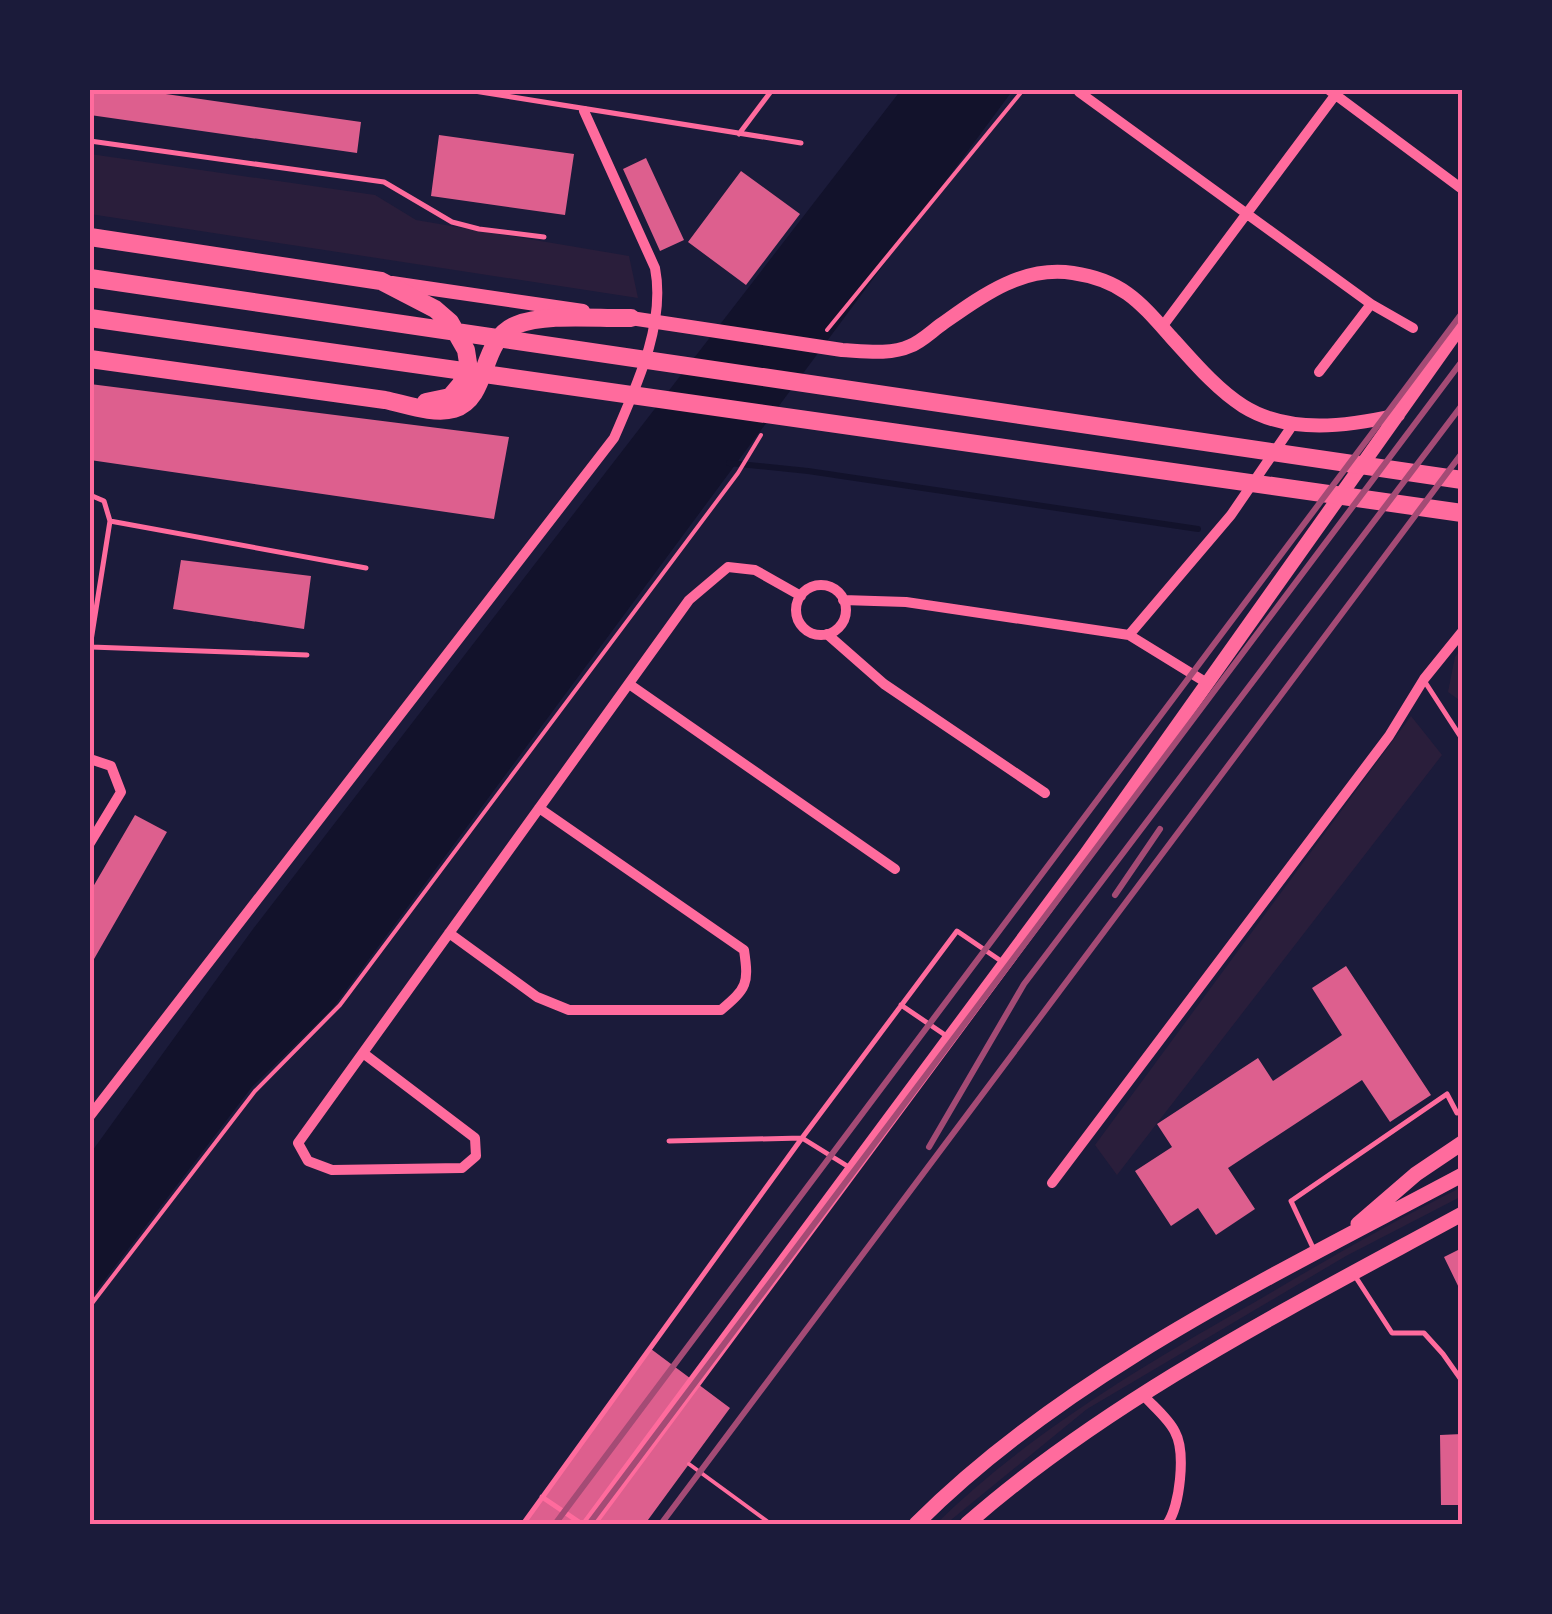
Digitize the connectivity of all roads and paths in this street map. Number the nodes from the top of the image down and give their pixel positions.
1 (468, 90) edge
2 (772, 90) edge
3 (1023, 90) edge
4 (1079, 92) edge
5 (1335, 92) edge
6 (584, 111) junction
7 (739, 134) junction
8 (90, 141) edge
9 (801, 144) dead end
10 (1462, 190) edge
11 (1249, 214) junction
12 (90, 236) edge
13 (544, 238) dead end
14 (90, 278) edge
15 (381, 281) junction
16 (1371, 304) junction
17 (631, 318) junction
18 (99, 319) edge
19 (654, 322) junction
20 (1462, 324) edge
21 (1162, 326) junction
22 (1412, 328) dead end
23 (825, 332) dead end
24 (90, 359) edge
25 (1318, 372) dead end
26 (385, 400) junction
27 (1398, 415) junction
28 (1294, 423) junction
29 (768, 424) dead end
30 (1462, 480) edge
31 (90, 495) edge
32 (1398, 502) junction
33 (1462, 513) edge
34 (110, 520) junction
35 (1462, 522) edge
36 (366, 568) dead end
37 (800, 596) junction
38 (844, 600) junction
39 (1462, 632) edge
40 (827, 634) junction
41 (1129, 635) junction
42 (91, 647) edge
43 (307, 655) dead end
44 (1424, 680) junction
45 (1208, 682) junction
46 (629, 684) junction
47 (1462, 740) edge
48 (90, 759) edge
49 (1045, 793) dead end
50 (539, 808) junction
51 (90, 843) edge
52 (895, 870) dead end
53 (450, 933) junction
54 (1005, 964) junction
55 (901, 1006) junction
56 (950, 1038) junction
57 (363, 1053) junction
58 (1462, 1110) edge
59 (90, 1116) edge
60 (802, 1138) junction
61 (669, 1141) dead end
62 (1462, 1142) edge
63 (852, 1169) junction
64 (1462, 1175) edge
65 (1052, 1182) dead end
66 (1462, 1214) edge
67 (1345, 1237) junction
68 (1316, 1253) junction
69 (1353, 1273) junction
70 (90, 1306) edge
71 (1462, 1382) edge
72 (1144, 1396) junction
73 (689, 1464) dead end
74 (542, 1497) junction
75 (523, 1524) edge
76 (586, 1524) edge
77 (771, 1524) edge
78 (916, 1524) edge
79 (967, 1524) edge
80 (1167, 1524) edge

1 - 6 lane
2 - 7 lane
3 - 23 path
4 - 11 street
5 - 10 street
5 - 11 street
6 - 7 lane
6 - 19 street
7 - 9 lane
8 - 13 lane
11 - 16 street
11 - 21 street
12 - 15 main road
14 - 30 main road
15 - 17 street
15 - 26 main road
16 - 22 street
16 - 25 street
17 - 19 street
17 - 26 main road
18 - 32 main road
19 - 21 street
19 - 59 street
20 - 27 street
21 - 28 street
24 - 26 main road
27 - 28 street
27 - 45 street
28 - 41 street
29 - 70 path
31 - 34 lane
32 - 33 main road
32 - 35 main road
34 - 36 lane
34 - 42 lane
37 - 38 street
37 - 40 street
37 - 46 street
38 - 40 street
38 - 41 street
39 - 44 street
40 - 49 street
41 - 45 street
42 - 43 lane
44 - 47 lane
44 - 65 street
45 - 54 street
46 - 50 street
46 - 52 street
48 - 51 street
50 - 53 street
50 - 53 street
53 - 57 street
54 - 55 lane
54 - 56 street
55 - 56 lane
55 - 60 lane
56 - 63 street
57 - 57 street
58 - 68 lane
60 - 61 lane
60 - 63 lane
60 - 74 lane
62 - 67 main road
63 - 76 street
64 - 67 main road
66 - 69 main road
67 - 68 main road
68 - 78 main road
69 - 71 lane
69 - 72 main road
72 - 79 main road
72 - 80 street
73 - 77 path
74 - 75 lane
74 - 76 lane

